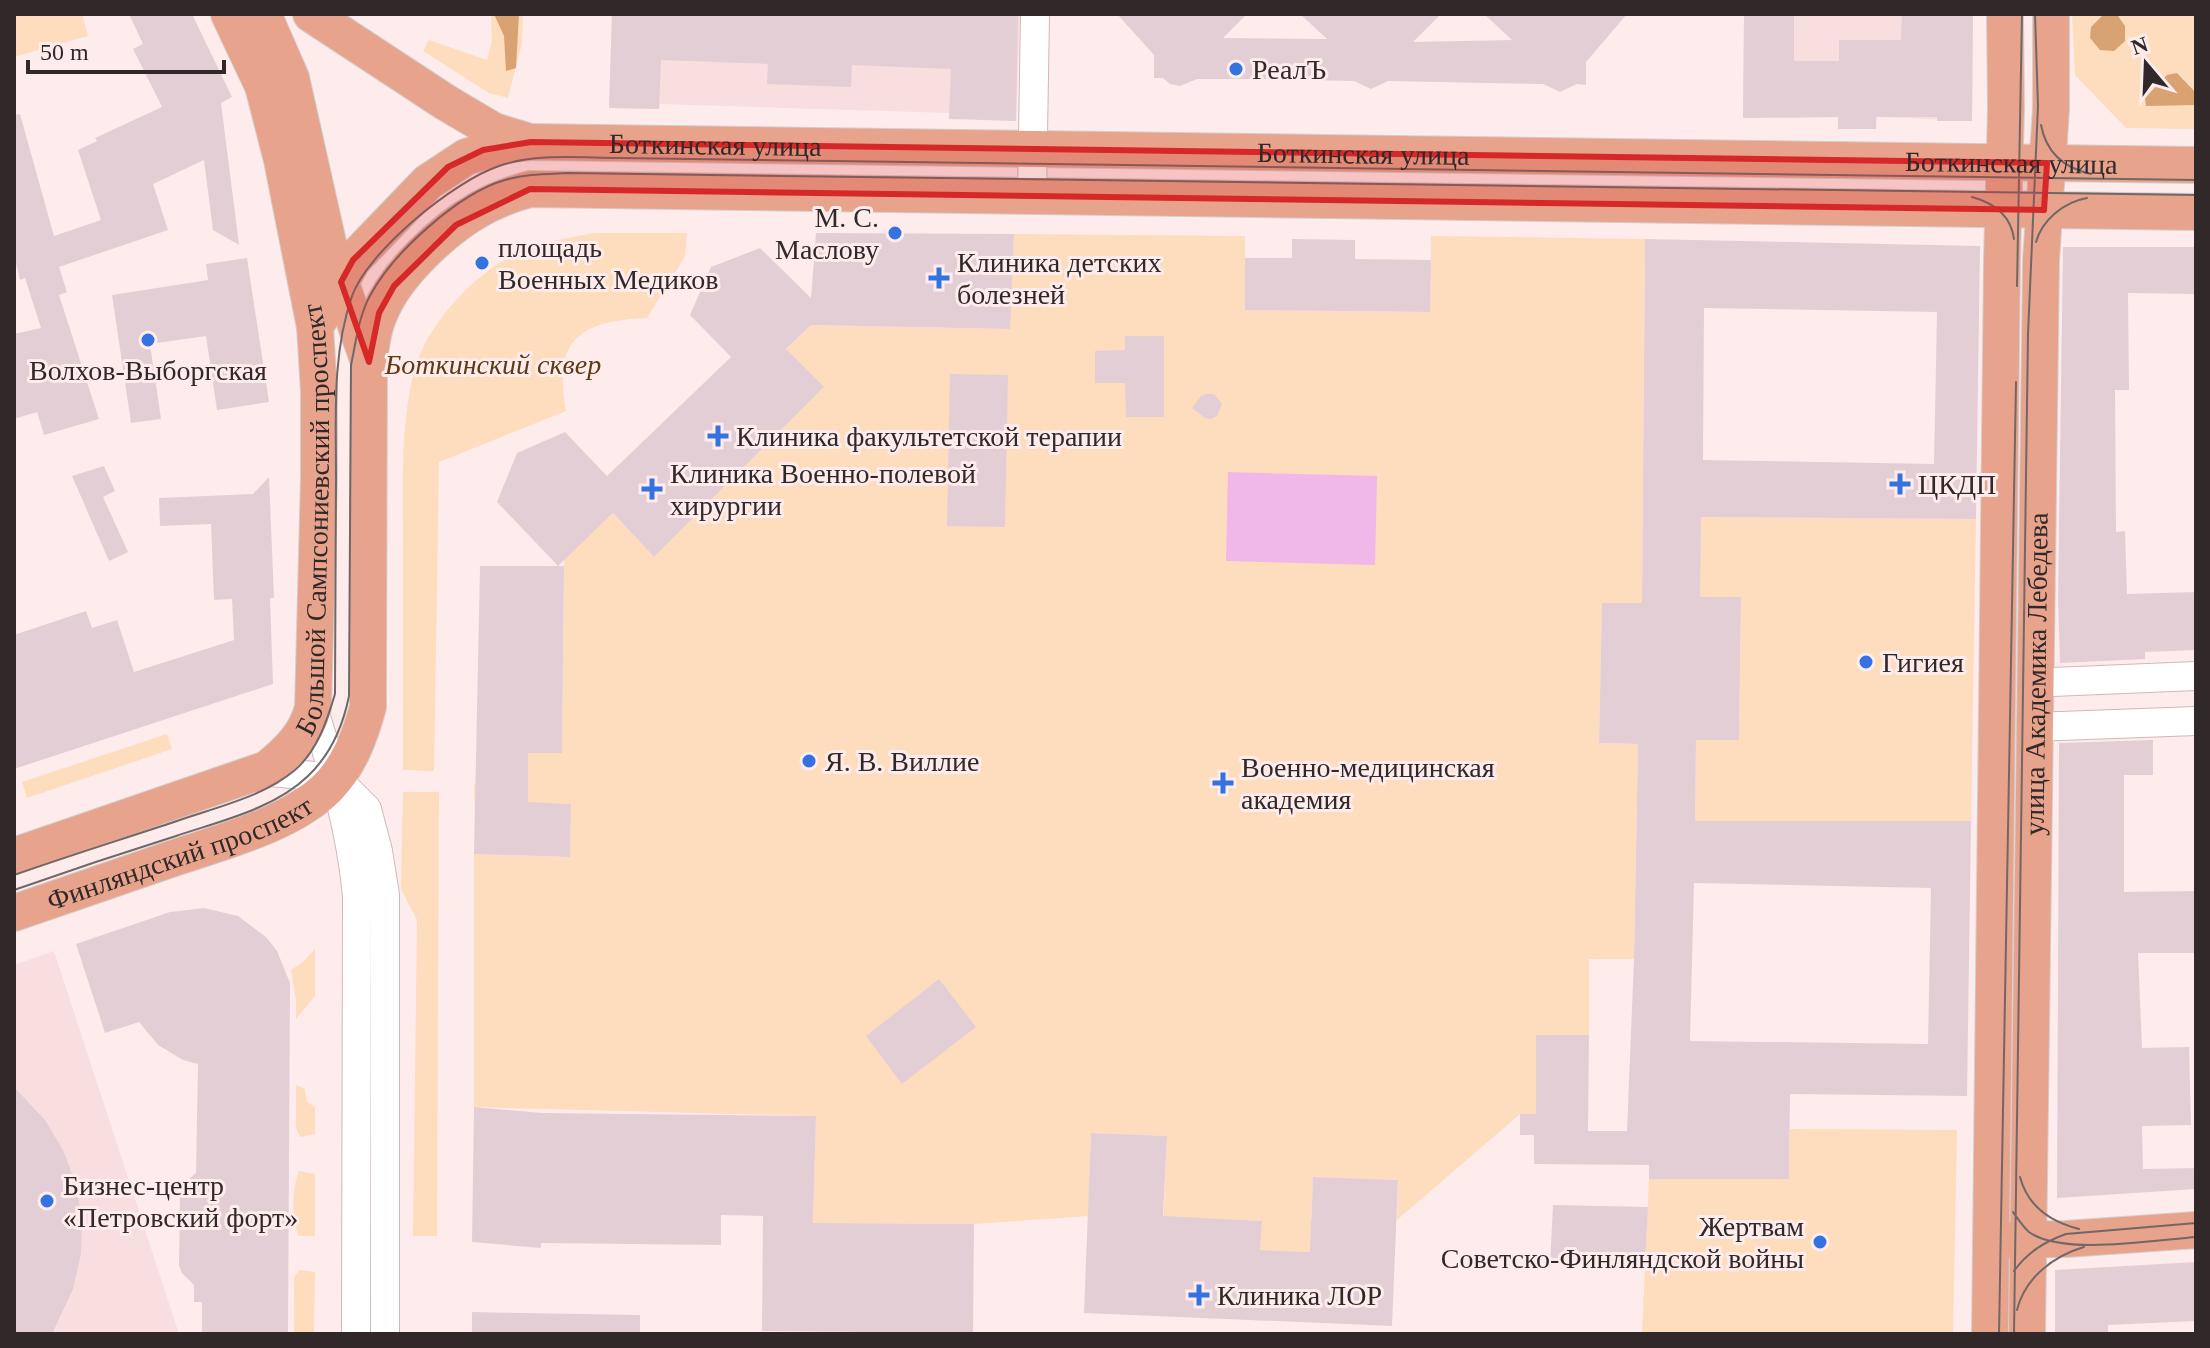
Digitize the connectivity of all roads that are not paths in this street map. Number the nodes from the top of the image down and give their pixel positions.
1 (229, 14) edge
2 (263, 14) edge
3 (311, 14) edge
4 (1035, 14) edge
5 (2005, 14) edge
6 (2051, 14) edge
7 (531, 142) junction
8 (1033, 149) junction
9 (2005, 162) junction
10 (2047, 163) junction
11 (2196, 165) edge
12 (1032, 195) junction
13 (2003, 210) junction
14 (2044, 210) junction
15 (2196, 212) edge
16 (302, 254) junction
17 (341, 282) junction
18 (394, 286) junction
19 (315, 327) junction
20 (369, 362) junction
21 (2196, 676) edge
22 (2052, 682) dead end
23 (313, 708) junction
24 (2196, 721) edge
25 (2043, 727) junction
26 (293, 746) joint
27 (260, 771) junction
28 (336, 778) junction
29 (14, 856) edge
30 (14, 913) edge
31 (2196, 1230) edge
32 (1991, 1240) junction
33 (2028, 1240) junction
34 (356, 1334) edge
35 (385, 1334) edge
36 (1990, 1334) edge
37 (2027, 1334) edge

1 - 16 main road, Большой Сампсониевский проспект
2 - 17 main road, Большой Сампсониевский проспект
3 - 7 main road
4 - 8 street
5 - 9 main road, улица Академика Лебедева
6 - 10 main road, улица Академика Лебедева
7 - 8 main road, Боткинская улица
7 - 17 main road
8 - 9 main road, Боткинская улица
8 - 12 street
9 - 10 main road, Боткинская улица
9 - 13 main road, улица Академика Лебедева
10 - 11 main road, Боткинская улица
10 - 14 main road, улица Академика Лебедева
12 - 13 main road, Боткинская улица
12 - 18 main road, Боткинская улица
13 - 14 main road, Боткинская улица
13 - 32 main road, улица Академика Лебедева
14 - 15 main road, Боткинская улица
14 - 25 main road, улица Академика Лебедева
16 - 17 main road
16 - 19 main road, Большой Сампсониевский проспект
17 - 18 main road
17 - 19 main road
17 - 20 main road, Большой Сампсониевский проспект
18 - 20 main road
19 - 23 main road, Большой Сампсониевский проспект
20 - 28 main road, Большой Сампсониевский проспект
21 - 22 street
23 - 26 main road, Большой Сампсониевский проспект
23 - 28 street
24 - 25 street
25 - 33 main road, улица Академика Лебедева
26 - 27 main road, Финляндский проспект
27 - 28 street
27 - 29 main road, Финляндский проспект
28 - 30 main road, Финляндский проспект
28 - 34 street
28 - 35 street
31 - 33 main road
32 - 33 main road
32 - 36 main road, улица Академика Лебедева
33 - 37 main road, улица Академика Лебедева

